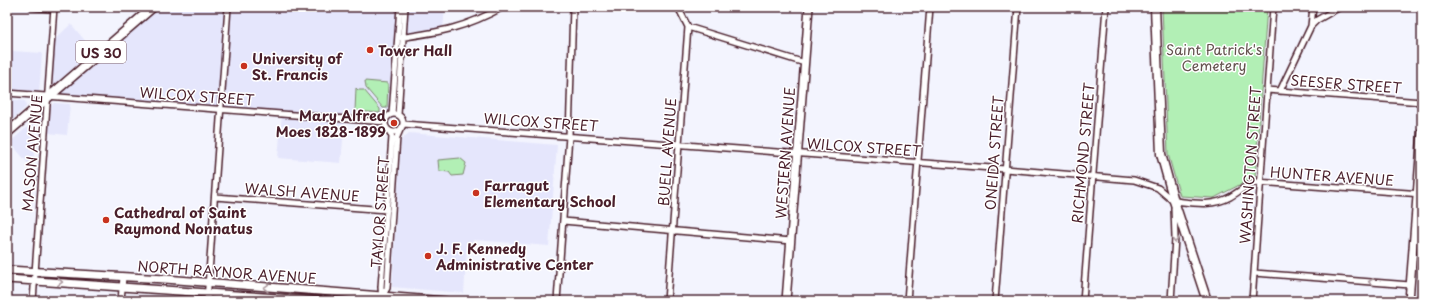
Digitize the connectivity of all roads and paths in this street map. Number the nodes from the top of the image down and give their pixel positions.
1 (32, 7) edge
2 (153, 7) edge
3 (228, 7) edge
4 (400, 7) edge
5 (405, 7) edge
6 (503, 7) edge
7 (574, 7) edge
8 (678, 7) edge
9 (809, 7) edge
10 (930, 7) edge
11 (1018, 7) edge
12 (1106, 7) edge
13 (1154, 7) edge
14 (1273, 7) edge
15 (1313, 7) edge
16 (1340, 7) edge
17 (54, 8) edge
18 (1311, 26) junction
19 (688, 28) junction
20 (401, 38) junction
21 (804, 63) junction
22 (1267, 90) junction
23 (1280, 91) junction
24 (7, 93) edge
25 (49, 97) junction
26 (1422, 102) edge
27 (221, 109) junction
28 (395, 115) junction
29 (385, 122) junction
30 (403, 124) junction
31 (400, 130) junction
32 (390, 131) junction
33 (1422, 131) edge
34 (7, 134) edge
35 (569, 136) junction
36 (680, 144) junction
37 (797, 154) junction
38 (918, 163) junction
39 (1005, 169) junction
40 (1093, 177) junction
41 (1261, 182) junction
42 (1420, 194) edge
43 (215, 197) junction
44 (1174, 201) junction
45 (387, 210) junction
46 (563, 221) junction
47 (673, 232) junction
48 (791, 241) junction
49 (7, 270) edge
50 (36, 272) junction
51 (1254, 273) junction
52 (123, 278) junction
53 (7, 279) edge
54 (35, 281) junction
55 (209, 283) junction
56 (1410, 285) junction
57 (122, 286) junction
58 (208, 292) junction
59 (382, 299) edge
60 (425, 300) edge
61 (33, 301) edge
62 (121, 301) edge
63 (207, 301) edge
64 (320, 301) edge
65 (445, 301) edge
66 (557, 301) edge
67 (667, 301) edge
68 (786, 301) edge
69 (907, 301) edge
70 (995, 301) edge
71 (1083, 301) edge
72 (1171, 301) edge
73 (1208, 301) edge
74 (1252, 301) edge
75 (1409, 301) edge

1 - 17 street
2 - 25 main road, US 30
3 - 27 street
4 - 20 street
5 - 20 street
6 - 20 street
7 - 35 street
8 - 19 street, BUELL AVENUE
9 - 21 main road, WESTERN AVENUE
10 - 38 street
11 - 39 street, ONEIDA STREET
12 - 40 street, RICHMOND STREET
13 - 44 main road
14 - 22 street, WASHINGTON STREET
15 - 18 street
16 - 18 street
17 - 25 street, MASON AVENUE
18 - 23 street
19 - 21 street
19 - 36 street, BUELL AVENUE
20 - 28 street
21 - 37 main road, WESTERN AVENUE
22 - 23 street, SEESER STREET
22 - 41 street, WASHINGTON STREET
23 - 26 street, SEESER STREET
24 - 25 street, WILCOX STREET
25 - 27 street, WILCOX STREET
25 - 34 main road, US 30
25 - 50 street, MASON AVENUE
27 - 29 street, WILCOX STREET
27 - 43 street
28 - 29 street
28 - 30 street
29 - 32 street
30 - 31 street
30 - 35 street, WILCOX STREET
31 - 32 street
31 - 59 street, TAYLOR STREET
32 - 45 street, TAYLOR STREET
33 - 42 main road
35 - 36 street, WILCOX STREET
35 - 46 street
36 - 37 street, WILCOX STREET
36 - 47 street, BUELL AVENUE
37 - 38 street, WILCOX STREET
37 - 48 main road, WESTERN AVENUE
38 - 39 street, WILCOX STREET
38 - 69 street
39 - 40 street, WILCOX STREET
39 - 70 street, ONEIDA STREET
40 - 44 street, WILCOX STREET
40 - 71 street, RICHMOND STREET
41 - 42 street, HUNTER AVENUE
41 - 44 street, HUNTER AVENUE
41 - 51 street, WASHINGTON STREET
42 - 56 main road
43 - 45 street, WALSH AVENUE
43 - 55 street
44 -> 72 street
44 - 73 main road
45 - 59 street, TAYLOR STREET
46 - 47 street
46 - 66 street
47 - 48 street
47 - 67 street, BUELL AVENUE
48 - 68 main road, WESTERN AVENUE
49 - 50 main road, NORTH RAYNOR AVENUE
50 - 52 main road, NORTH RAYNOR AVENUE
50 - 54 street, MASON AVENUE
56 -> 51 street
51 - 74 street, WASHINGTON STREET
52 - 55 main road, NORTH RAYNOR AVENUE
52 - 57 street
53 - 54 main road, NORTH RAYNOR AVENUE
54 -> 57 main road, NORTH RAYNOR AVENUE
54 - 61 street, MASON AVENUE
55 - 58 street
59 -> 55 main road, NORTH RAYNOR AVENUE
56 - 75 main road
57 - 58 main road, NORTH RAYNOR AVENUE
57 - 62 street
58 - 63 street
58 - 64 main road, NORTH RAYNOR AVENUE
59 - 60 main road, NORTH RAYNOR AVENUE
60 - 65 main road, NORTH RAYNOR AVENUE

